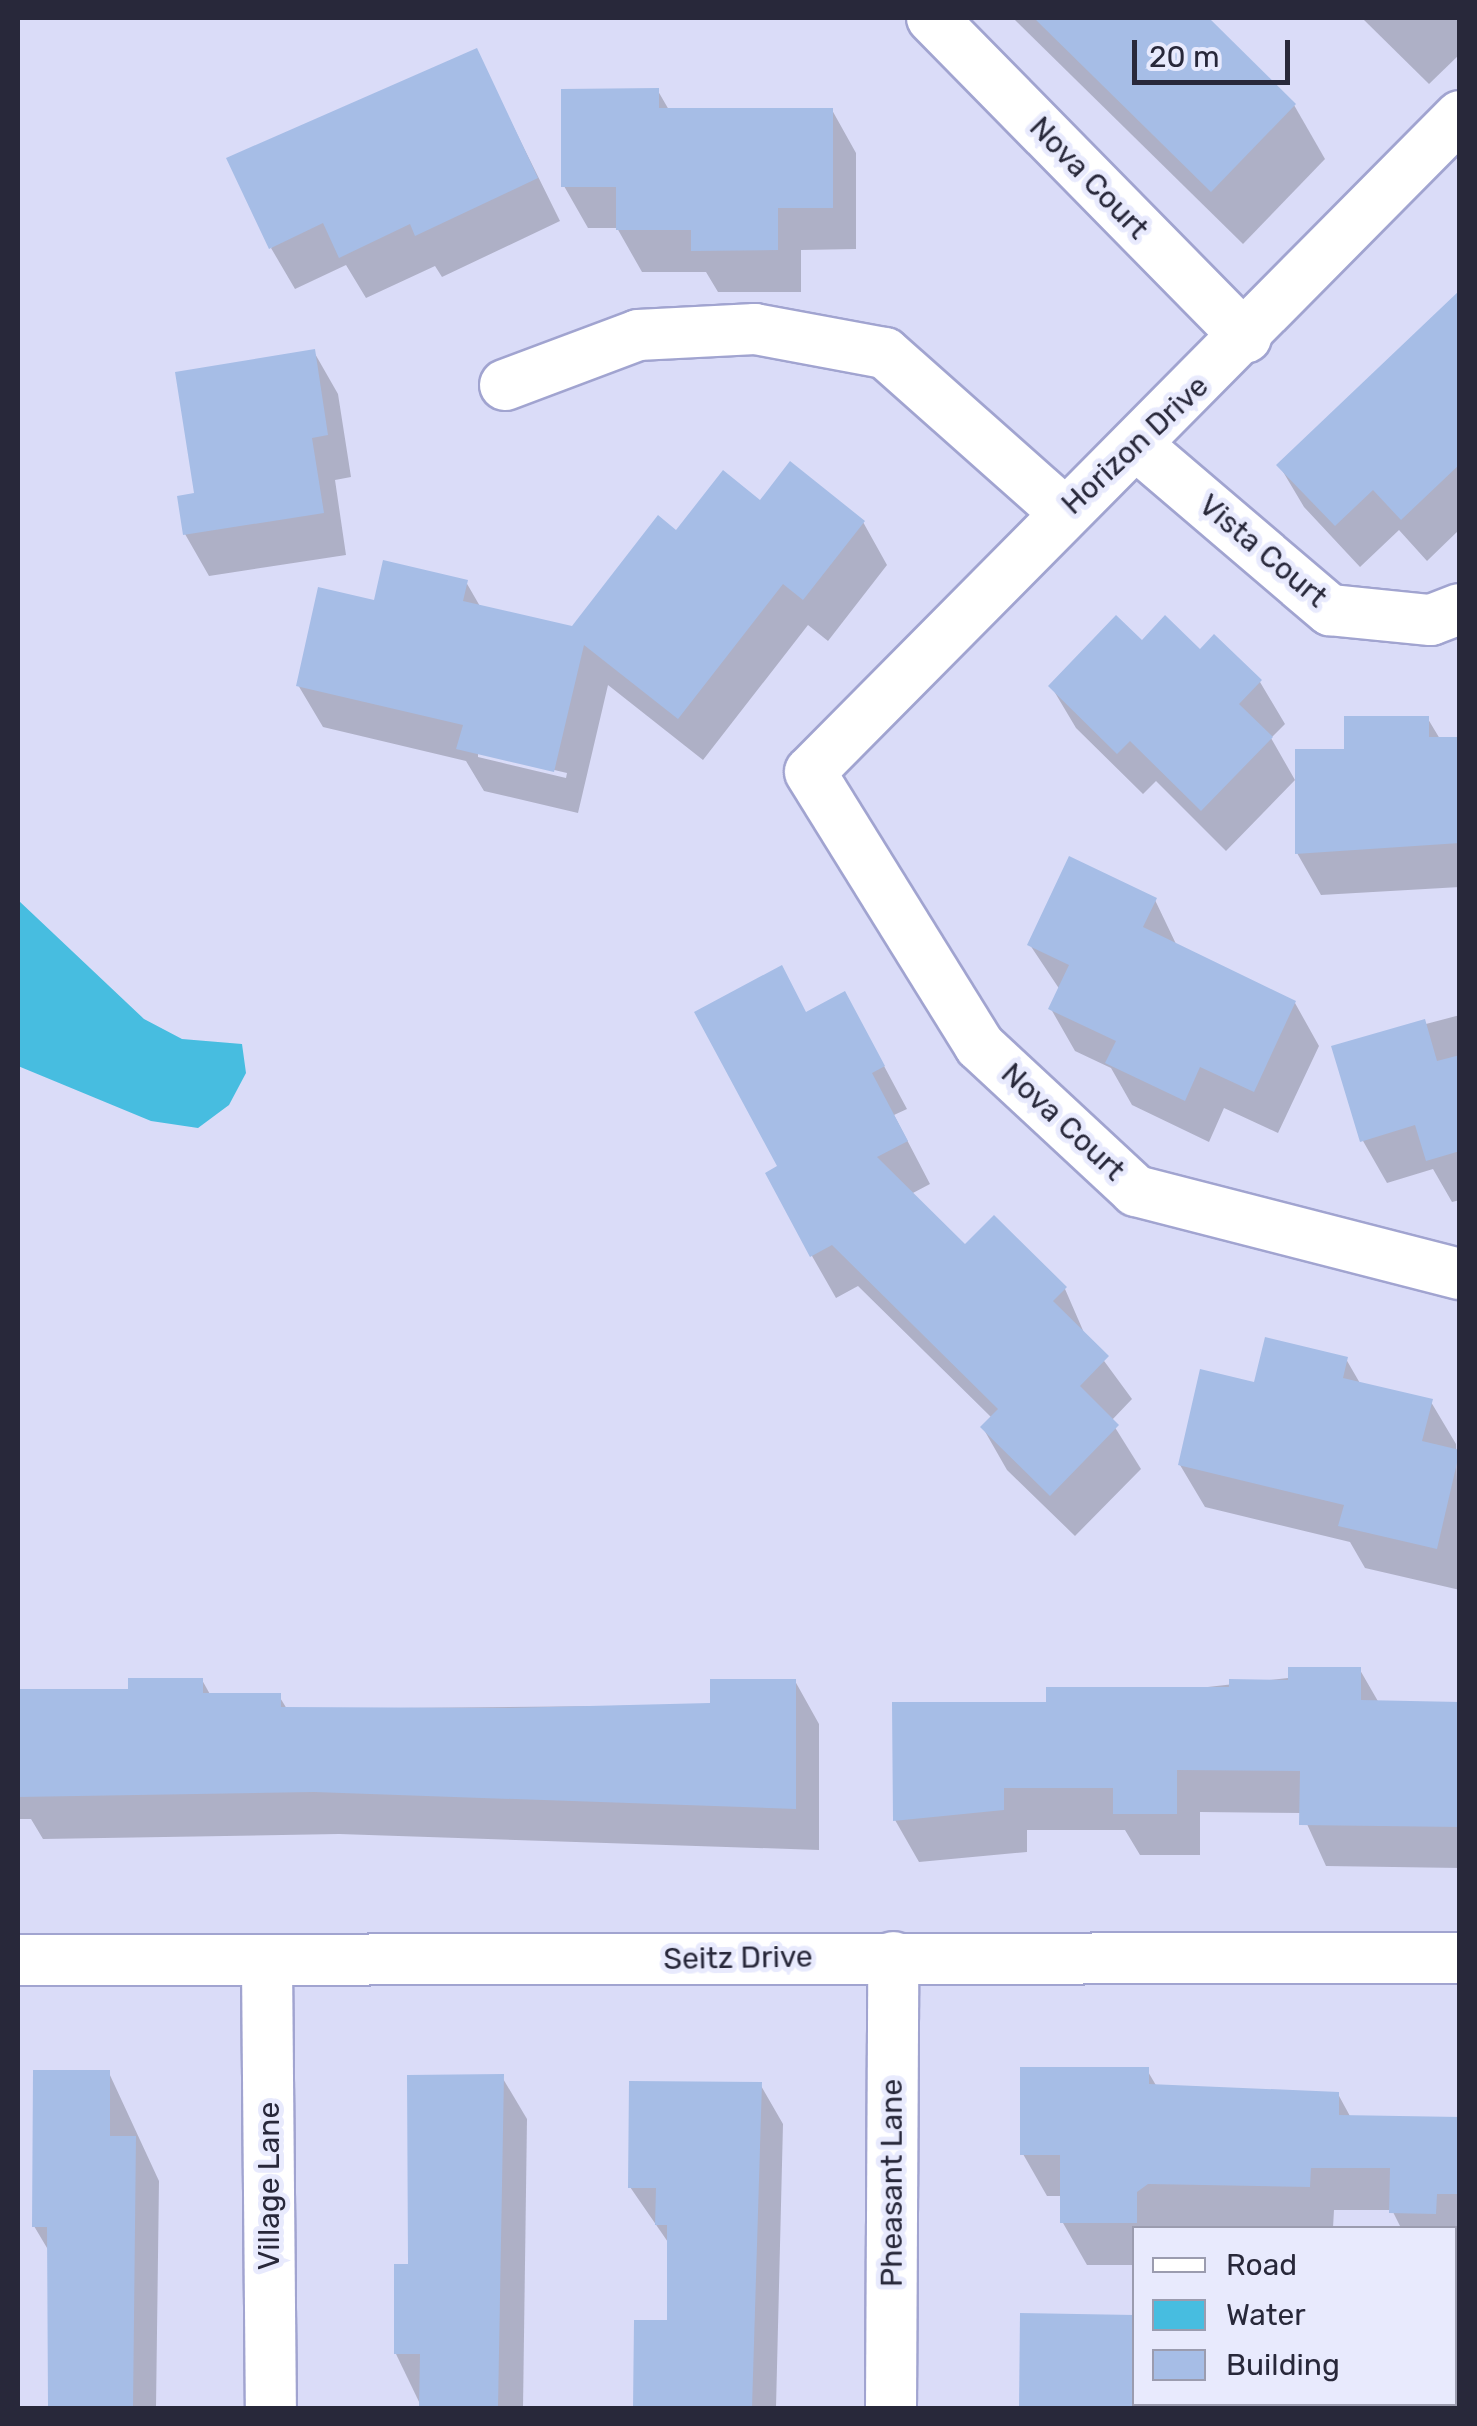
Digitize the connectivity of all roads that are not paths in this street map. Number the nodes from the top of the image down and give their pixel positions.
1 (932, 18) edge
2 (1460, 116) edge
3 (1246, 338) junction
4 (504, 386) dead end
5 (1140, 448) junction
6 (1063, 511) junction
7 (1460, 609) edge
8 (810, 772) joint
9 (1460, 1274) edge
10 (893, 1956) junction
11 (1460, 1958) edge
12 (18, 1960) edge
13 (267, 1963) junction
14 (270, 2408) edge
15 (891, 2408) edge

1 - 3 street, Nova Court
2 - 3 street, Horizon Drive
3 - 5 street, Horizon Drive
4 - 6 street
5 - 6 street, Horizon Drive
5 - 7 street, Vista Court
6 - 8 street, Horizon Drive
8 - 9 street, Nova Court
10 - 11 street, Seitz Drive
10 - 13 street, Seitz Drive
10 - 15 street, Pheasant Lane
12 - 13 street, Seitz Drive
13 - 14 street, Village Lane

